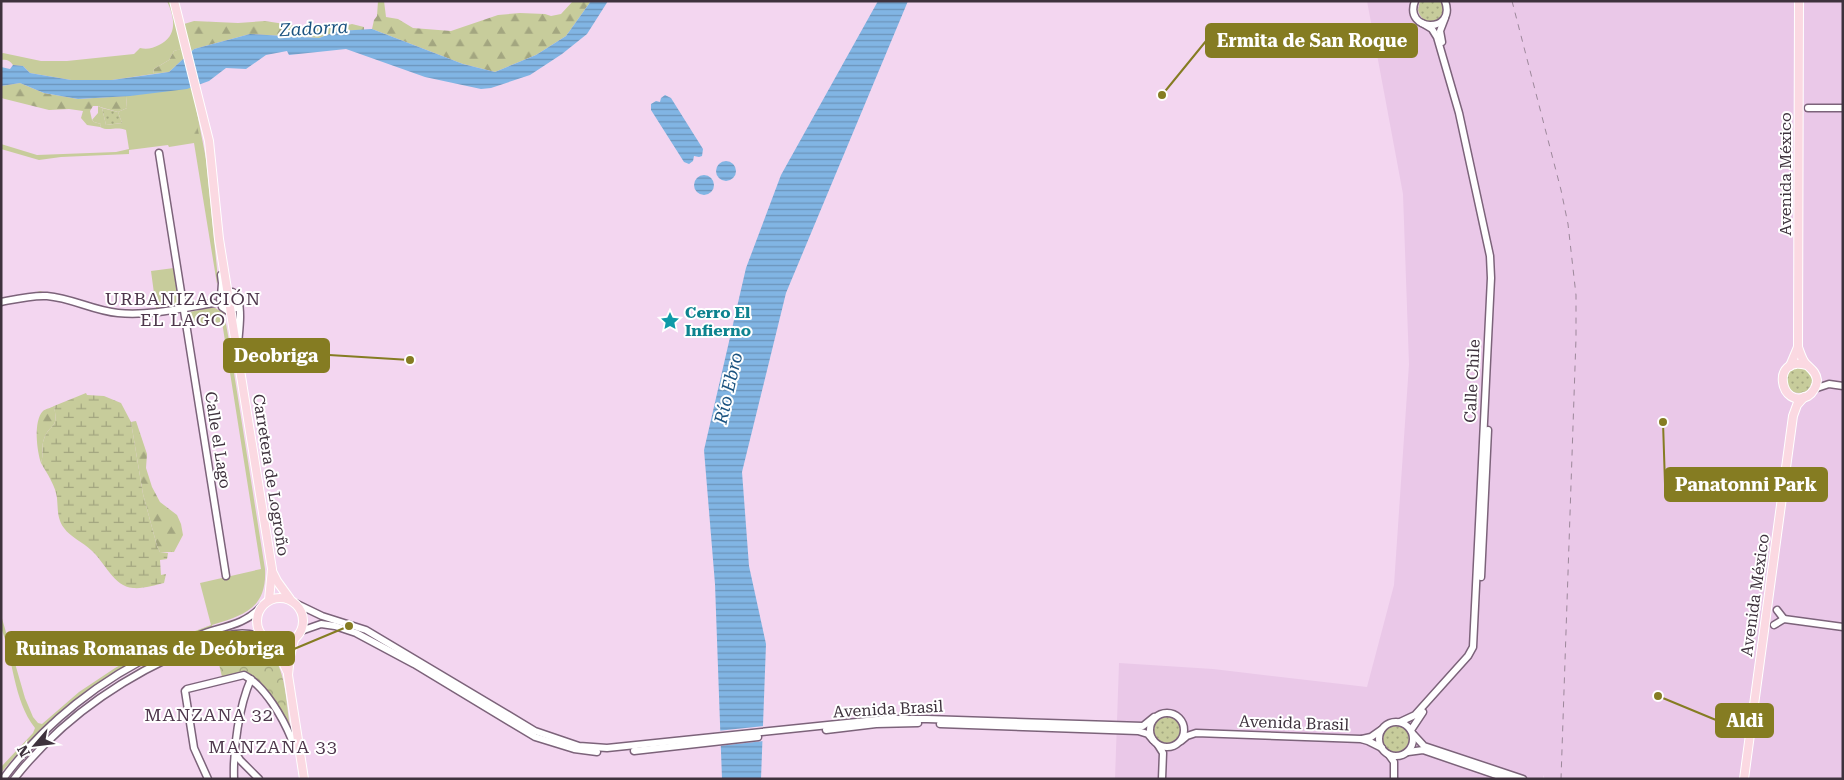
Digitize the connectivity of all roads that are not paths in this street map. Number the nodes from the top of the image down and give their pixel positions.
1 (174, 1) edge
2 (179, 1) edge
3 (1415, 1) edge
4 (1446, 1) edge
5 (1799, 1) edge
6 (1445, 18) junction
7 (180, 22) junction
8 (1422, 24) junction
9 (1808, 108) dead end
10 (1843, 108) edge
11 (159, 153) dead end
12 (227, 294) junction
13 (238, 301) junction
14 (1, 302) edge
15 (214, 303) junction
16 (222, 307) junction
17 (183, 308) junction
18 (231, 311) junction
19 (1798, 347) junction
20 (238, 356) junction
21 (1806, 365) junction
22 (1790, 366) junction
23 (1816, 375) junction
24 (1829, 384) junction
25 (1843, 386) edge
26 (1814, 389) junction
27 (1789, 394) junction
28 (1804, 397) junction
29 (1793, 416) junction
30 (272, 569) junction
31 (226, 576) dead end
32 (269, 600) junction
33 (293, 602) junction
34 (262, 606) junction
35 (1777, 610) dead end
36 (1784, 619) junction
37 (1774, 625) dead end
38 (1843, 627) edge
39 (301, 631) junction
40 (294, 640) junction
41 (267, 641) junction
42 (415, 662) junction
43 (288, 675) junction
44 (251, 679) junction
45 (1154, 718) junction
46 (1400, 722) junction
47 (1183, 724) junction
48 (1108, 728) junction
49 (1381, 730) junction
50 (1412, 732) junction
51 (1196, 733) junction
52 (1361, 739) junction
53 (1181, 741) junction
54 (299, 742) junction
55 (1155, 742) junction
56 (1173, 746) junction
57 (1382, 748) junction
58 (1388, 754) junction
59 (1405, 754) junction
60 (237, 761) junction
61 (2, 779) edge
62 (14, 779) edge
63 (208, 779) edge
64 (234, 779) edge
65 (259, 779) edge
66 (304, 779) edge
67 (1162, 779) edge
68 (1166, 779) edge
69 (1394, 779) edge
70 (1398, 779) edge
71 (1508, 779) edge
72 (1523, 779) edge
73 (1744, 779) edge

1 - 7 main road
2 - 7 main road
3 - 8 street
4 - 6 street, Calle Chile
5 - 19 main road, Avenida México
6 - 8 street
6 - 50 street, Calle Chile
7 - 12 main road, Carretera de Logroño
8 - 46 street, Calle Chile
9 - 10 street
11 - 17 street, Calle el Lago
12 - 13 street
12 - 15 street
12 - 16 street, Carretera de Logroño
12 - 18 main road, Carretera de Logroño
13 - 18 street
13 - 20 street, Carretera de Logroño
14 - 17 street
15 - 16 street
15 - 17 street
16 - 18 street
17 - 31 street, Calle el Lago
18 - 20 main road, Carretera de Logroño
19 - 21 main road, Avenida México
19 - 22 main road, Avenida México
20 - 30 main road, Carretera de Logroño
21 - 22 main road
21 - 23 main road
22 - 27 main road
23 - 24 street
23 - 26 main road
24 - 25 street
24 - 26 street
26 - 28 main road
27 - 28 main road
27 - 29 main road, Avenida México
28 - 29 main road, Avenida México
29 - 73 main road, Avenida México
30 - 32 main road, Carretera de Logroño
30 - 33 main road, Carretera de Logroño
32 - 33 main road
32 - 34 main road
33 - 39 main road
33 - 42 street
34 - 41 main road
34 - 61 street
35 - 36 street
36 - 37 street
36 - 38 street
39 - 40 main road
39 - 42 street
40 - 41 main road
40 - 43 main road
41 - 43 main road
41 - 62 street
42 - 48 street, Avenida Brasil
43 - 54 main road
44 - 54 street
44 - 60 street
44 - 63 street
45 - 47 street
45 - 48 street
45 - 55 street
46 - 49 street
46 - 50 street
47 - 51 street
47 - 53 street
48 - 55 street
49 - 52 street, Avenida Brasil
49 - 57 street
50 - 59 street
50 - 72 street
51 - 52 street, Avenida Brasil
51 - 53 street
52 - 57 street, Avenida Brasil
53 - 56 street
54 - 66 main road
55 - 56 street
55 - 67 street
56 - 68 street
57 - 58 street
58 - 59 street
58 - 69 street
59 - 70 street
59 - 71 street
60 - 64 street
60 - 65 street

